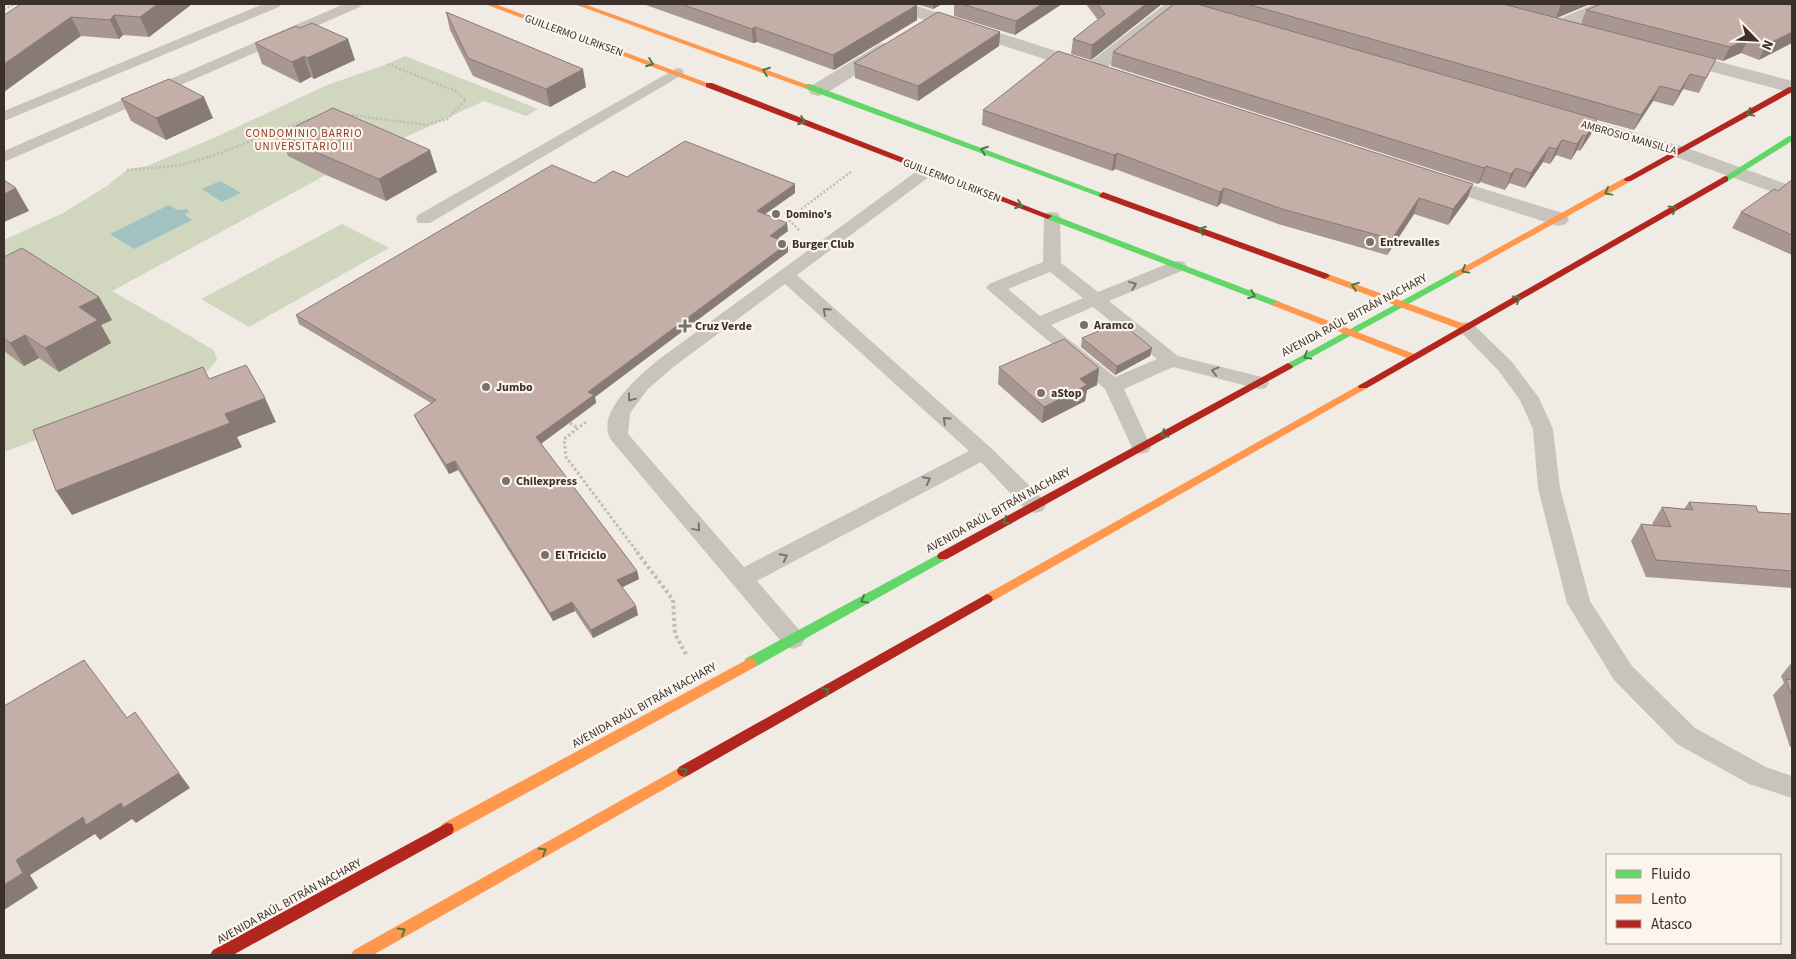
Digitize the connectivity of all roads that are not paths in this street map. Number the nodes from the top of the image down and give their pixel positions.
1 (274, 4) edge
2 (355, 4) edge
3 (489, 4) edge
4 (578, 4) edge
5 (894, 4) edge
6 (957, 4) edge
7 (1608, 4) edge
8 (1181, 6) edge
9 (935, 17) junction
10 (1539, 21) edge
11 (1558, 26) junction
12 (919, 28) edge
13 (1586, 33) edge
14 (902, 38) edge
15 (1661, 53) edge
16 (1093, 69) junction
17 (677, 72) junction
18 (1112, 75) edge
19 (1792, 88) edge
20 (818, 90) junction
21 (1537, 110) edge
22 (4, 116) edge
23 (1792, 138) edge
24 (1680, 152) junction
25 (4, 157) edge
26 (927, 171) junction
27 (1738, 172) junction
28 (1416, 173) edge
29 (1792, 193) edge
30 (1052, 217) junction
31 (424, 219) dead end
32 (1558, 219) junction
33 (1232, 241) junction
34 (1254, 260) dead end
35 (1052, 266) junction
36 (1178, 266) junction
37 (794, 269) junction
38 (1202, 276) junction
39 (1245, 277) dead end
40 (1097, 300) junction
41 (1404, 304) junction
42 (1039, 323) junction
43 (1466, 328) junction
44 (1349, 333) junction
45 (1414, 357) junction
46 (1171, 360) junction
47 (1259, 383) junction
48 (1113, 386) junction
49 (1140, 447) junction
50 (983, 452) junction
51 (1036, 505) junction
52 (740, 579) junction
53 (793, 638) junction
54 (1792, 787) edge
55 (218, 955) edge
56 (359, 955) edge

1 - 22 lane
2 - 25 lane
3 -> 17 main road, GUILLERMO ULRIKSEN
20 -> 4 main road
5 - 9 street
6 - 9 street
7 - 11 street
8 - 16 street
9 - 12 street
9 - 16 street
10 - 11 street
11 - 13 street
14 - 20 street
15 - 19 street
16 - 18 street
17 -> 26 main road, GUILLERMO ULRIKSEN
17 - 31 lane
19 -> 24 main road, AVENIDA RAÚL BITRÁN NACHARY
33 -> 20 main road
21 - 24 street, AMBROSIO MANSILLA
23 - 27 main road
24 - 27 street, AMBROSIO MANSILLA
24 -> 32 main road, AVENIDA RAÚL BITRÁN NACHARY
26 -> 30 main road, GUILLERMO ULRIKSEN
26 - 37 lane
27 - 29 street, AMBROSIO MANSILLA
43 -> 27 main road
28 - 32 street
30 - 35 lane
30 - 36 main road, GUILLERMO ULRIKSEN
32 -> 41 main road, AVENIDA RAÚL BITRÁN NACHARY
33 - 34 main road
41 -> 33 main road
35 - 40 lane
35 - 42 lane
36 - 38 main road, GUILLERMO ULRIKSEN
40 -> 36 lane
50 -> 37 lane
37 -> 52 lane
38 - 39 main road
38 -> 44 main road, GUILLERMO ULRIKSEN
40 - 42 lane
40 - 46 lane
41 - 43 main road
41 - 44 main road, AVENIDA RAÚL BITRÁN NACHARY
42 - 48 lane
43 - 45 main road
43 - 54 lane
44 - 45 main road, GUILLERMO ULRIKSEN
44 -> 47 main road, AVENIDA RAÚL BITRÁN NACHARY
56 -> 45 main road
47 -> 46 lane
46 - 48 lane
47 -> 49 main road, AVENIDA RAÚL BITRÁN NACHARY
48 - 49 lane
49 - 51 main road, AVENIDA RAÚL BITRÁN NACHARY
50 - 51 lane
52 -> 50 lane
51 -> 53 main road, AVENIDA RAÚL BITRÁN NACHARY
52 - 53 lane
53 - 55 main road, AVENIDA RAÚL BITRÁN NACHARY

